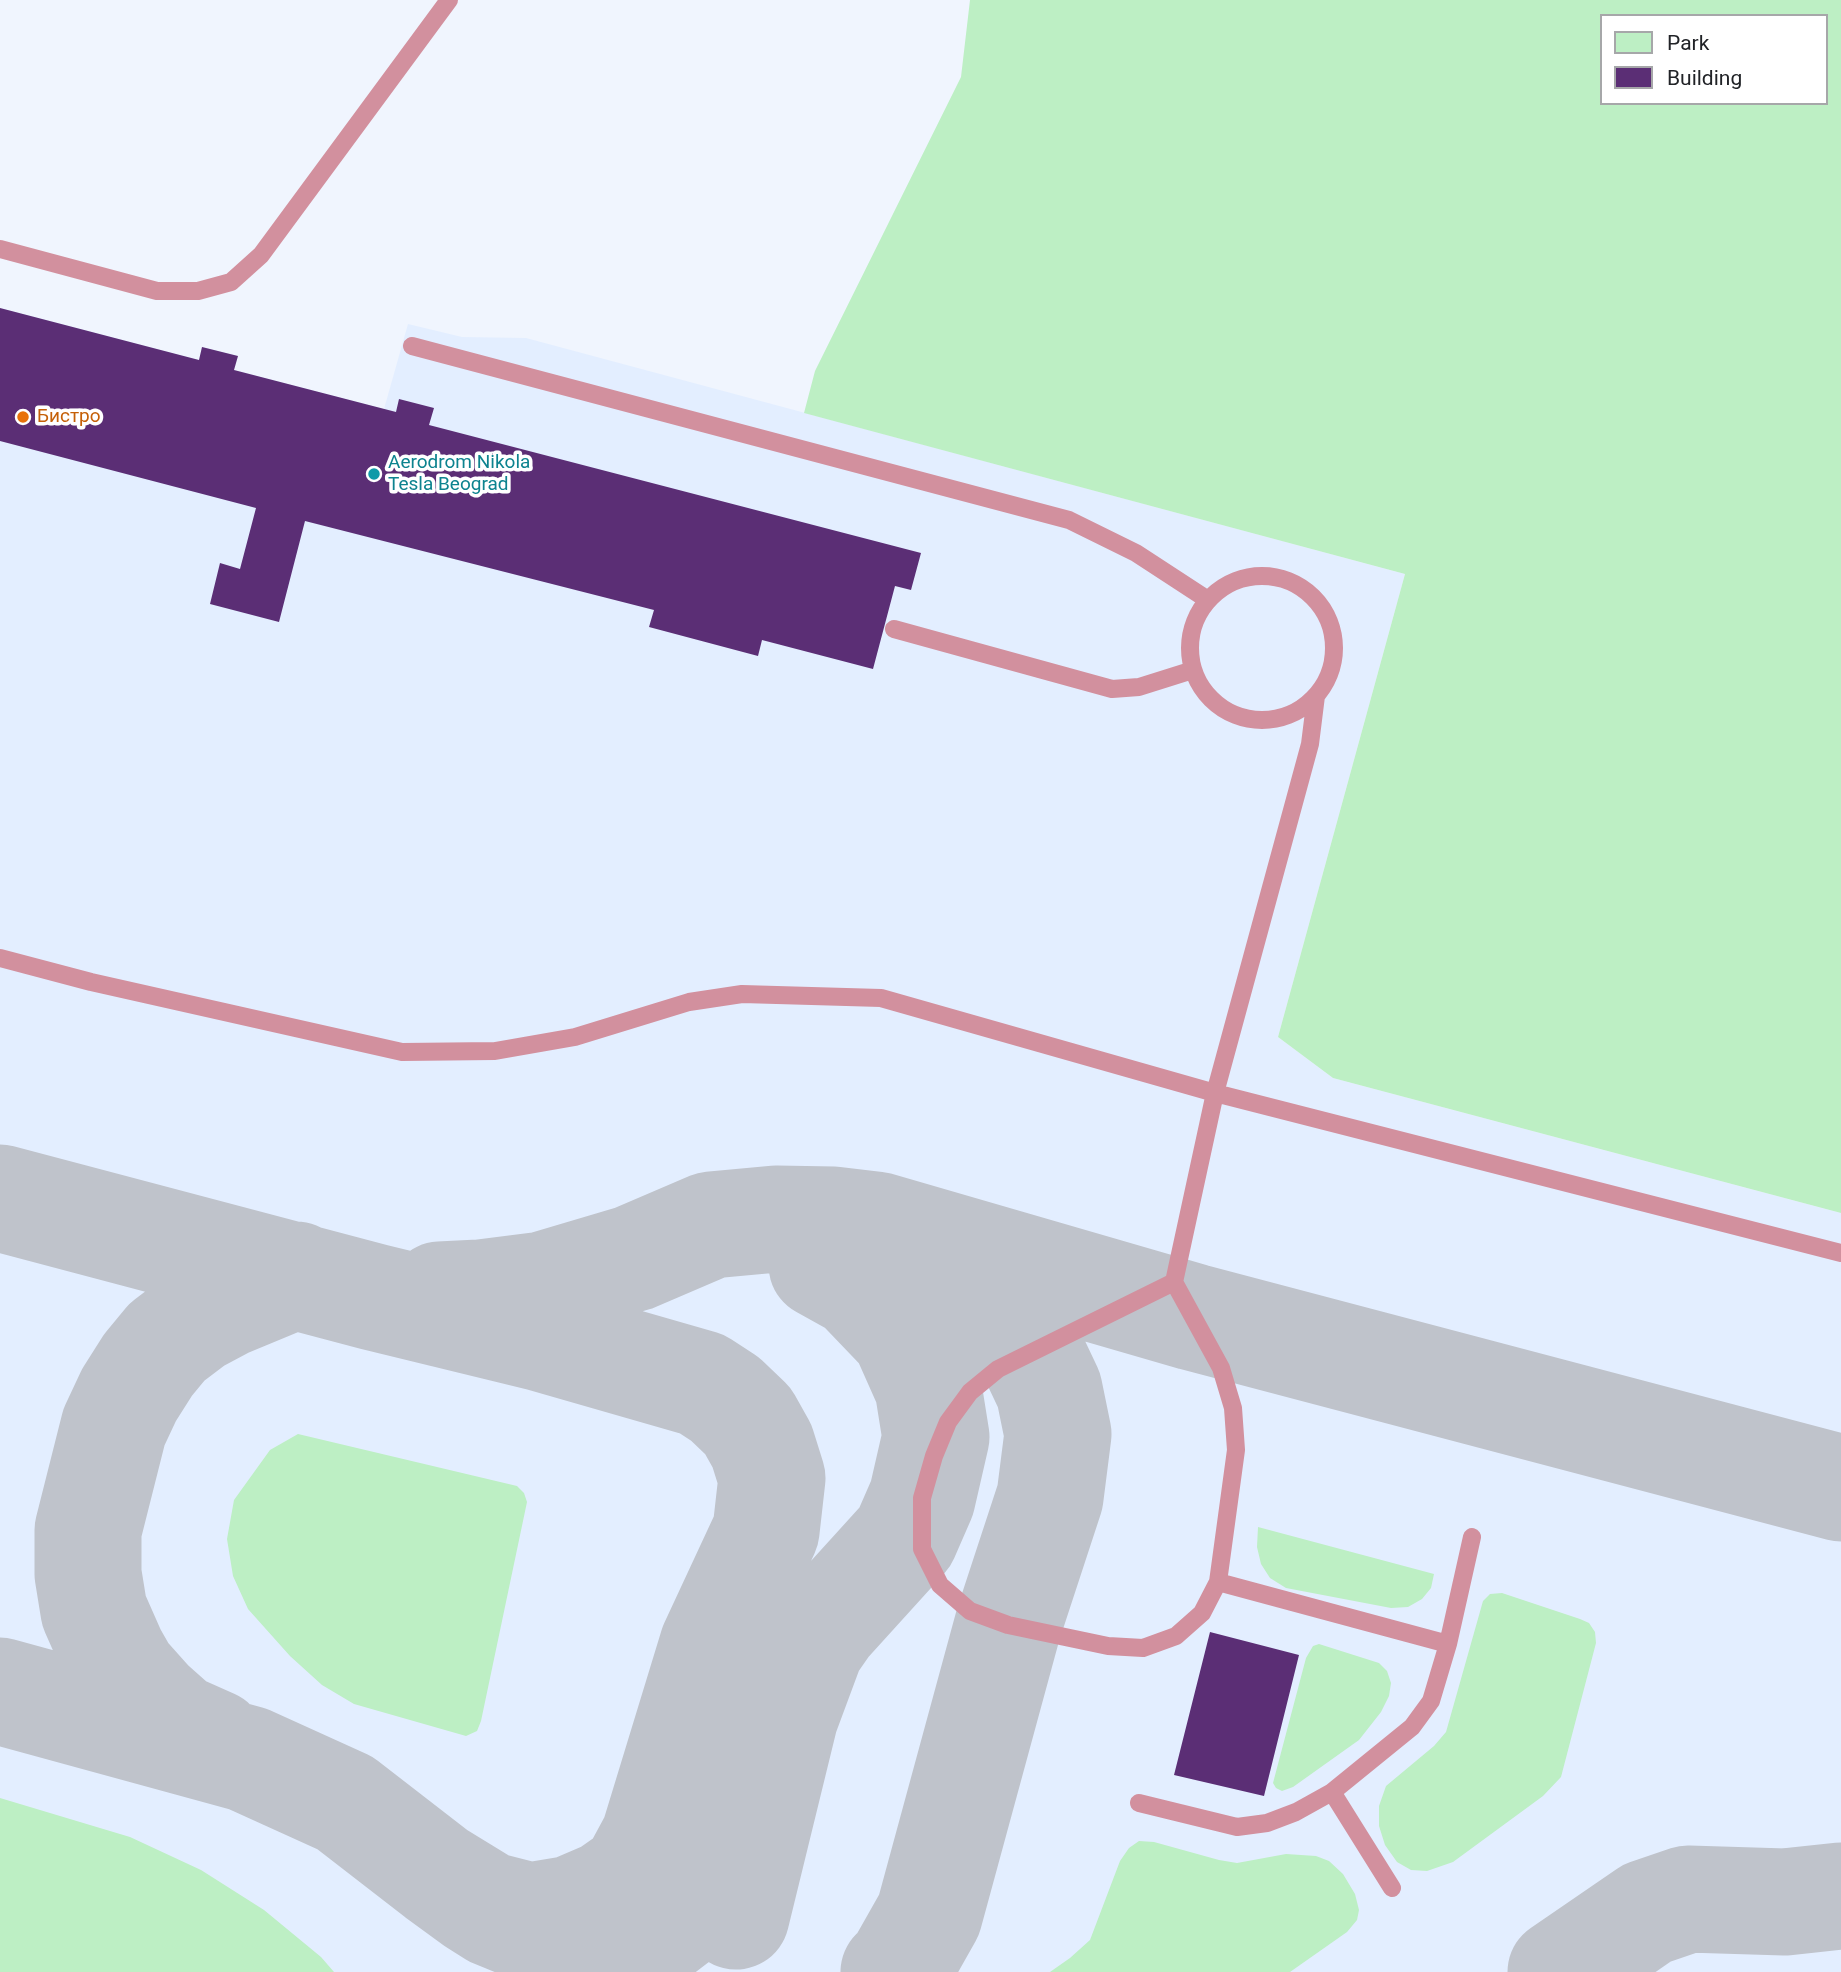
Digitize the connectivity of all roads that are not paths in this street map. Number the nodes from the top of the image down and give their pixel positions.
1 (449, 0) edge
2 (0, 249) edge
3 (412, 346) dead end
4 (1208, 600) junction
5 (894, 629) dead end
6 (1194, 670) junction
7 (1316, 696) junction
8 (0, 958) edge
9 (1214, 1093) junction
10 (1841, 1252) edge
11 (1174, 1282) junction
12 (1472, 1537) dead end
13 (1217, 1582) junction
14 (1448, 1644) junction
15 (1332, 1792) junction
16 (1139, 1803) dead end
17 (1392, 1888) dead end

1 - 2 lane
3 - 4 lane
4 - 6 lane
4 - 7 lane
5 - 6 lane
6 - 7 lane
7 - 9 lane
8 - 9 lane
9 - 10 lane
9 - 11 lane
11 - 13 lane
11 - 13 lane
12 - 14 lane
13 - 14 lane
14 - 15 lane
15 - 16 lane
15 - 17 lane

